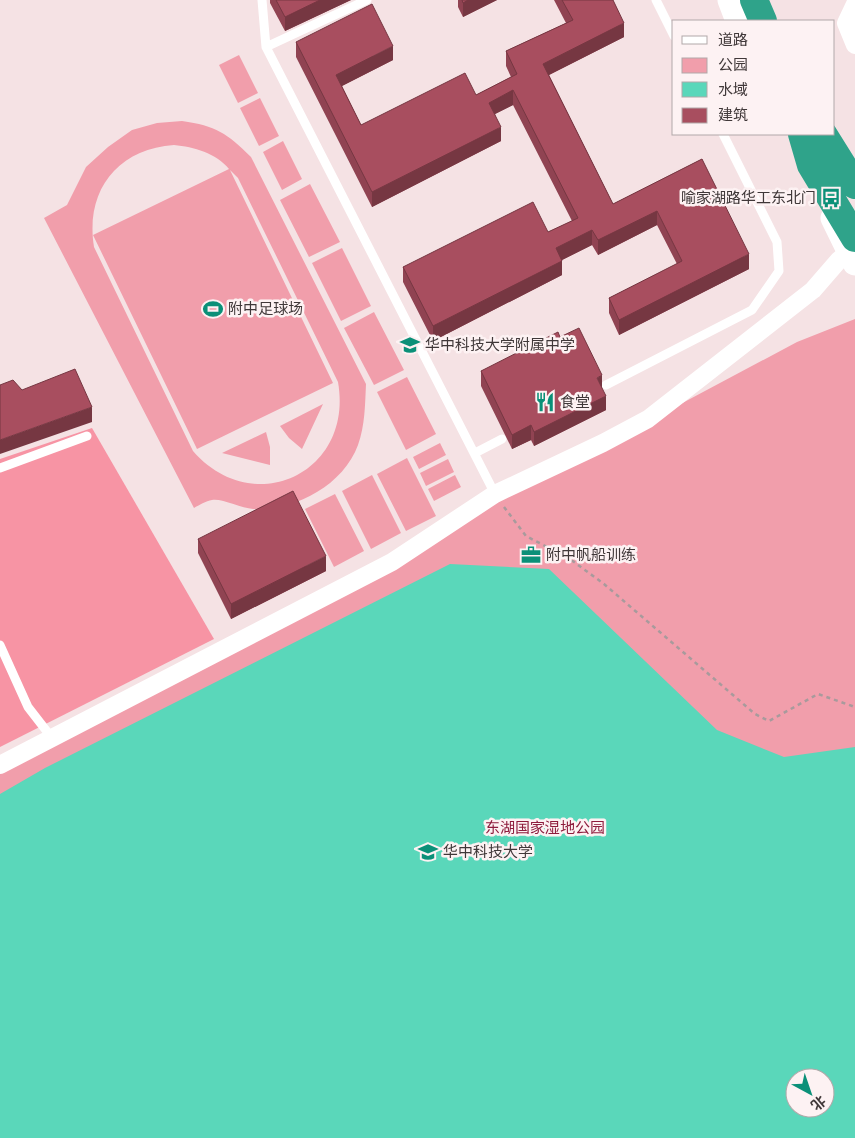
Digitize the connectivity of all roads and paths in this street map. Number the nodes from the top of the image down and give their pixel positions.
1 (262, 0) edge
2 (368, 0) edge
3 (656, 0) edge
4 (730, 0) edge
5 (745, 0) edge
6 (754, 0) edge
7 (767, 0) edge
8 (855, 4) edge
9 (738, 20) edge
10 (753, 20) edge
11 (763, 20) edge
12 (776, 20) edge
13 (672, 32) edge
14 (855, 45) edge
15 (266, 48) junction
16 (835, 131) edge
17 (724, 135) edge
18 (794, 135) edge
19 (802, 135) edge
20 (814, 135) edge
21 (824, 135) edge
22 (855, 165) edge
23 (855, 185) edge
24 (855, 202) edge
25 (853, 250) edge
26 (606, 385) dead end
27 (87, 436) dead end
28 (502, 439) dead end
29 (475, 452) junction
30 (0, 468) edge
31 (495, 494) junction
32 (0, 645) edge
33 (855, 707) edge
34 (52, 738) junction
35 (0, 764) edge

1 - 15 lane
2 - 15 lane
3 - 13 lane
4 - 9 main road
5 - 10 highway
6 - 11 highway
7 - 12 main road
8 - 14 street
15 - 29 lane
16 - 22 main road
17 - 26 lane
18 - 25 main road
19 - 25 highway
20 - 24 highway
21 - 23 highway
25 - 31 street
27 - 30 lane
28 - 29 lane
29 - 31 lane
31 - 33 path
31 - 34 street
32 - 34 lane
34 - 35 street

